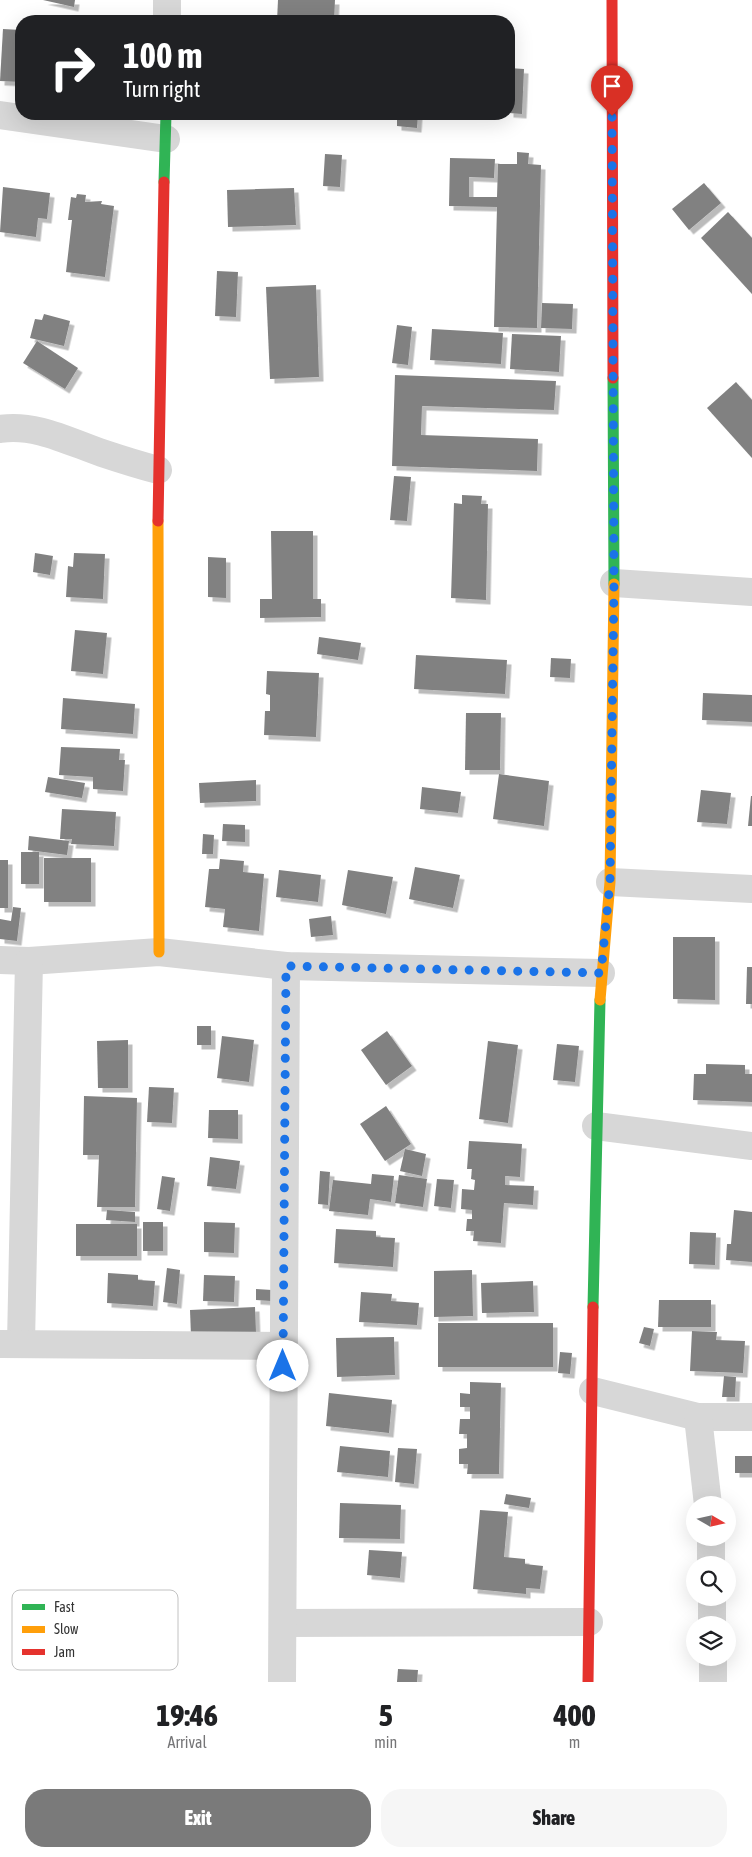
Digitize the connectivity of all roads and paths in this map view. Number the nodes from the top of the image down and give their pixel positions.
1 (167, 0) edge
2 (612, 0) edge
3 (167, 15) edge
4 (0, 115) edge
5 (15, 116) edge
6 (75, 120) edge
7 (166, 126) edge
8 (0, 429) edge
9 (158, 470) junction
10 (614, 583) junction
11 (752, 592) edge
12 (610, 882) junction
13 (752, 889) edge
14 (159, 952) junction
15 (0, 960) edge
16 (29, 961) junction
17 (286, 966) junction
18 (601, 973) junction
19 (596, 1126) junction
20 (752, 1146) edge
21 (11, 1344) edge
22 (283, 1346) junction
23 (593, 1391) junction
24 (698, 1417) junction
25 (752, 1417) edge
26 (707, 1496) edge
27 (589, 1622) junction
28 (283, 1623) junction
29 (713, 1666) edge
30 (282, 1682) edge
31 (588, 1682) edge
32 (713, 1682) edge

1 - 3 street
2 - 10 street
4 - 5 street
6 - 7 street
7 - 9 street
8 - 9 street
9 - 14 street
10 - 11 street
10 - 12 street
12 - 13 street
12 - 18 street
14 - 16 street
14 - 17 street
15 - 16 street
16 - 21 street
17 - 18 street
17 - 22 street
18 - 19 street
19 - 20 street
19 - 23 street
21 - 22 street
22 - 28 street
23 - 24 street
23 - 27 street
24 - 25 street
24 - 26 street
27 - 28 street
27 - 31 street
28 - 30 street
29 - 32 street

